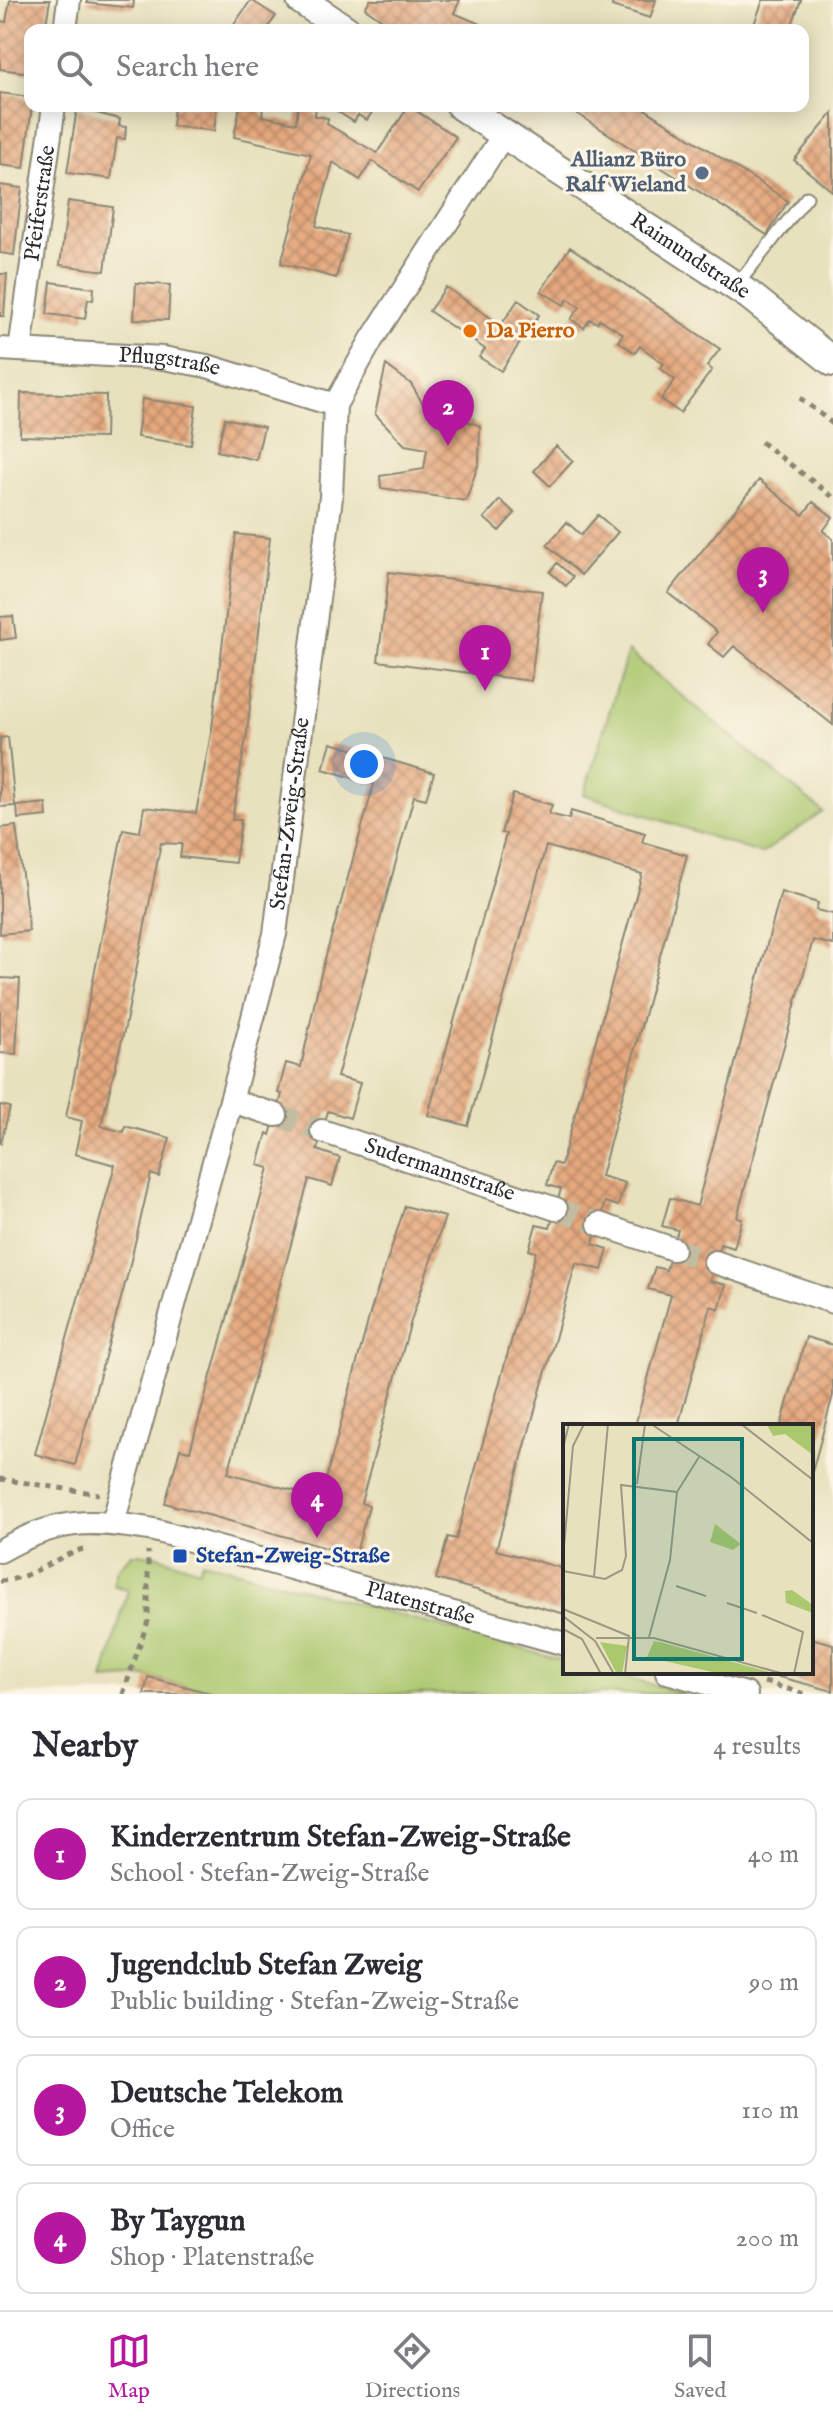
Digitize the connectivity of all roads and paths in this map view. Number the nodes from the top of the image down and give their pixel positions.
1 (69, 0) edge
2 (301, 0) edge
3 (66, 24) edge
4 (337, 24) edge
5 (53, 112) edge
6 (470, 112) edge
7 (504, 134) junction
8 (807, 197) dead end
9 (736, 286) junction
10 (10, 349) edge
11 (833, 362) edge
12 (800, 398) dead end
13 (335, 405) junction
14 (833, 424) edge
15 (761, 442) dead end
16 (832, 494) edge
17 (231, 1101) junction
18 (276, 1115) tunnel mouth
19 (322, 1131) tunnel mouth
20 (556, 1209) tunnel mouth
21 (599, 1224) tunnel mouth
22 (673, 1249) tunnel mouth
23 (715, 1262) tunnel mouth
24 (833, 1302) edge
25 (0, 1479) edge
26 (100, 1495) dead end
27 (113, 1523) junction
28 (152, 1539) junction
29 (89, 1547) dead end
30 (0, 1551) edge
31 (0, 1581) edge
32 (563, 1643) edge
33 (674, 1674) edge
34 (123, 1694) edge
35 (746, 1694) edge

1 - 3 street
2 - 4 street
5 - 10 street, Pfeiferstraße
6 - 7 street, Raimundstraße
7 - 9 street, Raimundstraße
7 - 13 street, Stefan-Zweig-Straße
8 - 9 lane
9 - 11 street, Raimundstraße
10 - 13 street, Pflugstraße
12 - 14 path
13 - 17 street, Stefan-Zweig-Straße
15 - 16 path
17 - 18 street
17 - 27 street, Stefan-Zweig-Straße
19 - 20 street, Sudermannstraße
21 - 22 street
23 - 24 street
25 - 26 path
27 - 28 street, Platenstraße
27 - 30 street, Platenstraße
28 - 32 street, Platenstraße
28 - 34 path
29 - 31 path
33 - 35 street

